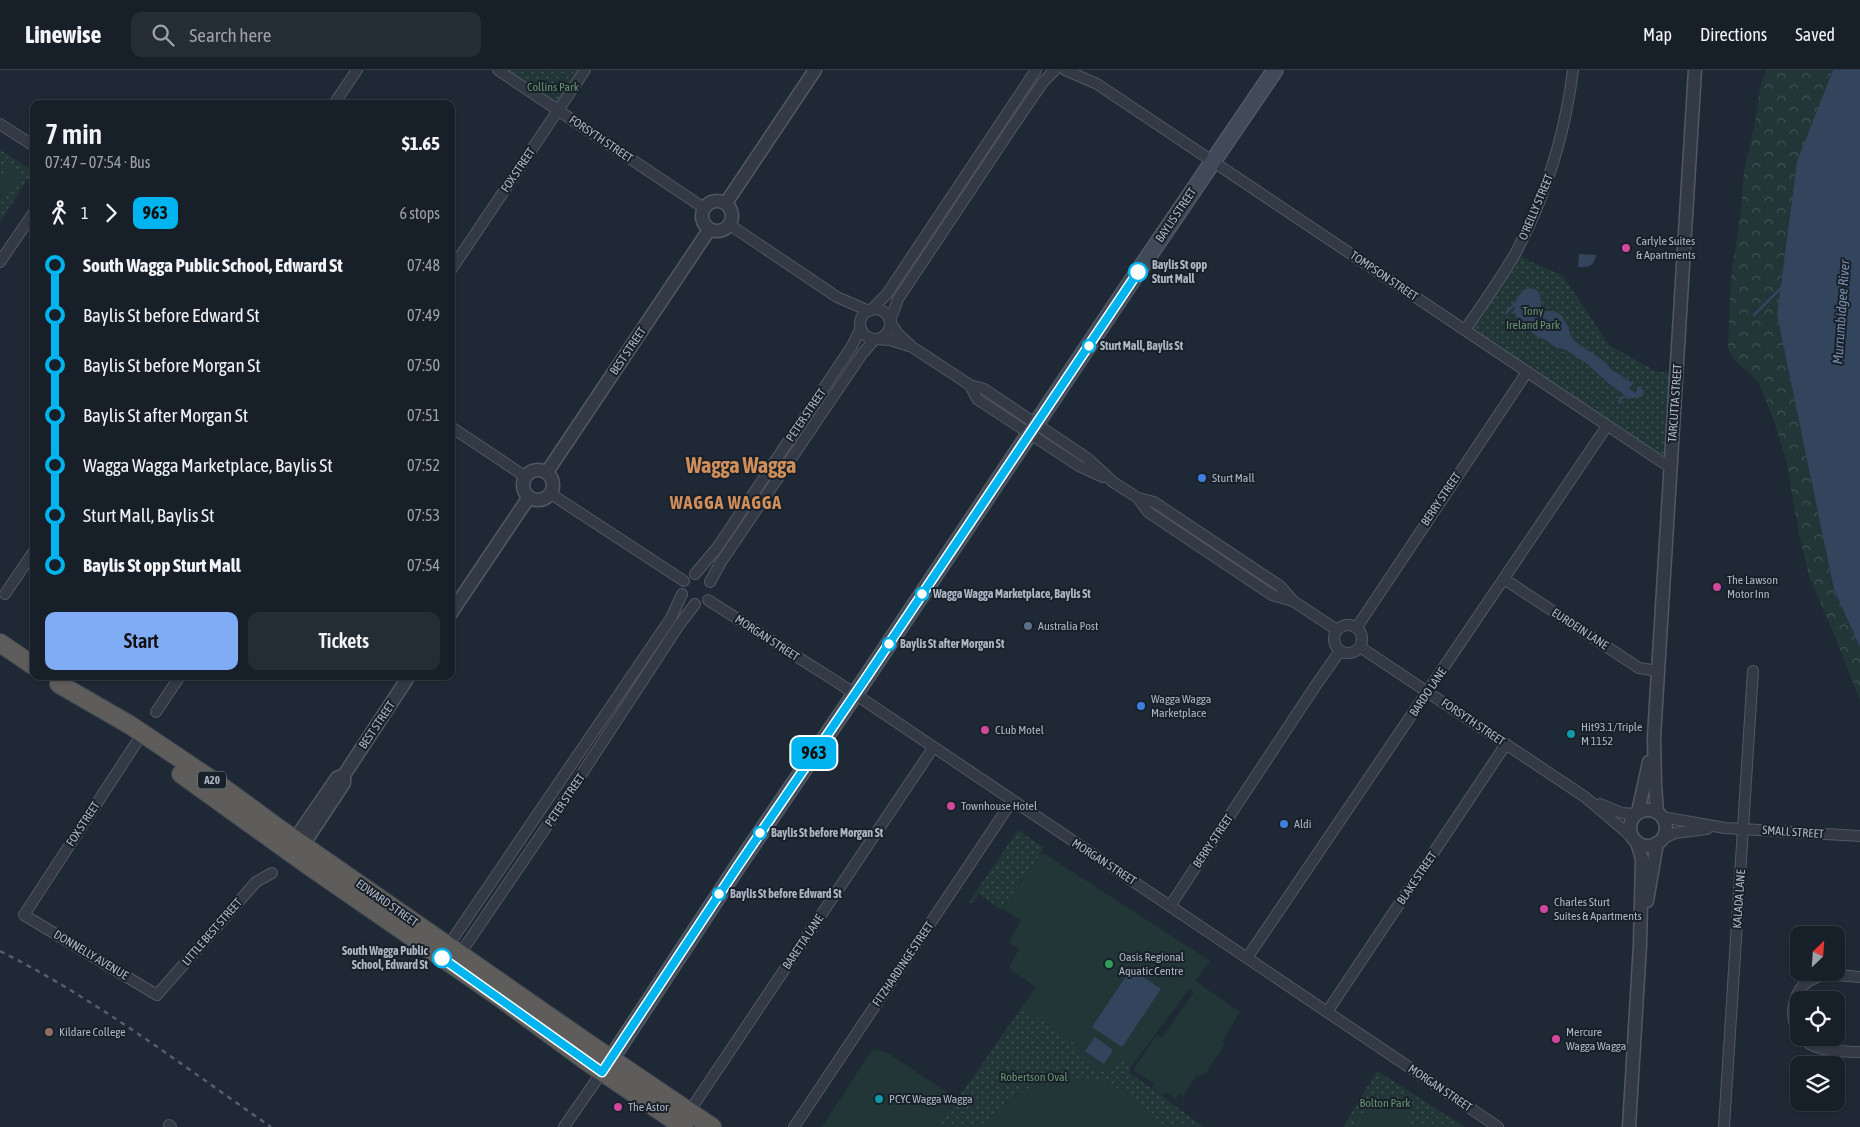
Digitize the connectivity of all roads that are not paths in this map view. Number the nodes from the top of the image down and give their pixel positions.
1 (357, 70) edge
2 (498, 70) edge
3 (585, 70) edge
4 (815, 70) edge
5 (1036, 70) edge
6 (1055, 70) edge
7 (1065, 70) edge
8 (1084, 70) edge
9 (1276, 70) edge
10 (1572, 70) edge
11 (1695, 70) edge
12 (1097, 84) junction
13 (337, 100) edge
14 (558, 110) junction
15 (1001, 123) junction
16 (0, 124) edge
17 (1011, 129) junction
18 (30, 143) edge
19 (976, 161) junction
20 (1213, 161) junction
21 (986, 168) junction
22 (726, 203) junction
23 (704, 208) junction
24 (943, 210) junction
25 (954, 216) junction
26 (30, 218) edge
27 (730, 225) junction
28 (709, 230) junction
29 (918, 248) junction
30 (928, 255) junction
31 (0, 262) edge
32 (455, 264) edge
33 (837, 297) junction
34 (870, 310) junction
35 (890, 322) junction
36 (861, 326) junction
37 (1465, 330) junction
38 (876, 339) junction
39 (912, 347) junction
40 (1527, 372) junction
41 (824, 387) junction
42 (835, 394) junction
43 (1607, 426) junction
44 (797, 428) junction
45 (1033, 429) junction
46 (455, 430) edge
47 (808, 434) junction
48 (1671, 468) junction
49 (547, 472) junction
50 (766, 475) junction
51 (526, 477) junction
52 (776, 482) junction
53 (551, 494) junction
54 (530, 497) junction
55 (740, 514) junction
56 (750, 520) junction
57 (30, 557) edge
58 (695, 574) junction
59 (1504, 579) junction
60 (684, 581) junction
61 (710, 582) junction
62 (5, 594) dead end
63 (682, 594) junction
64 (708, 600) junction
65 (695, 604) junction
66 (455, 607) edge
67 (1357, 628) junction
68 (1337, 630) junction
69 (0, 643) edge
70 (1360, 648) junction
71 (1340, 652) junction
72 (646, 654) junction
73 (656, 660) junction
74 (30, 663) edge
75 (1658, 671) junction
76 (1753, 671) dead end
77 (54, 680) edge
78 (177, 680) edge
79 (406, 680) edge
80 (1428, 692) junction
81 (855, 694) junction
82 (617, 697) junction
83 (627, 704) junction
84 (156, 712) dead end
85 (1654, 737) junction
86 (139, 738) junction
87 (1506, 744) junction
88 (584, 746) junction
89 (933, 748) junction
90 (595, 753) junction
91 (555, 789) junction
92 (1585, 797) junction
93 (566, 798) junction
94 (1012, 801) junction
95 (1637, 813) junction
96 (1659, 814) junction
97 (1725, 828) junction
98 (1744, 828) junction
99 (1860, 836) edge
100 (522, 838) junction
101 (1635, 840) junction
102 (1660, 841) junction
103 (534, 846) junction
104 (295, 848) junction
105 (272, 873) dead end
106 (492, 881) junction
107 (504, 890) junction
108 (1170, 906) junction
109 (24, 915) joint
110 (1640, 945) junction
111 (454, 950) junction
112 (1247, 958) junction
113 (1860, 977) edge
114 (1799, 991) edge
115 (157, 996) joint
116 (1327, 1012) junction
117 (1812, 1046) edge
118 (1860, 1052) edge
119 (606, 1065) junction
120 (687, 1119) edge
121 (564, 1127) edge
122 (712, 1127) edge
123 (794, 1127) edge
124 (1498, 1127) edge
125 (1629, 1127) edge
126 (1724, 1127) edge

1 - 13 street
2 - 14 street, FORSYTH STREET
3 - 14 street, FOX STREET
4 - 22 street
5 - 15 street
6 - 17 street
7 - 12 street, TOMPSON STREET
8 - 12 street, TOMPSON STREET
9 - 20 main road, BAYLIS STREET
10 - 37 street, O'REILLY STREET
11 - 48 street, TARCUTTA STREET
12 - 20 street, TOMPSON STREET
14 - 23 street, FORSYTH STREET
14 - 32 street, FOX STREET
15 - 17 street
15 - 19 street
16 - 18 street
17 - 21 street
19 - 21 street
19 - 24 street
20 - 37 street, TOMPSON STREET
20 - 45 main road, BAYLIS STREET
21 - 25 street
22 - 23 street
22 - 27 street
23 - 28 street
24 - 25 street
24 - 29 street
25 - 30 street
26 - 31 street
27 - 28 street
27 - 33 street
28 - 49 street, BEST STREET
29 - 30 street
29 - 34 street
30 - 35 street
33 - 34 street
33 - 36 street
34 - 35 street
34 - 36 street
35 - 38 street
35 - 39 street
36 - 38 street
36 - 41 street, PETER STREET
37 - 40 street, TOMPSON STREET
38 - 39 street
38 - 42 street, PETER STREET
39 - 45 street
40 - 43 street, TOMPSON STREET
40 - 67 street, BERRY STREET
41 - 42 street
41 - 44 street, PETER STREET
42 - 47 street, PETER STREET
43 - 48 street, TOMPSON STREET
43 - 59 street, BARDO LANE
44 - 47 street
44 - 50 street, PETER STREET
45 - 68 street
45 - 81 main road, BAYLIS STREET
46 - 51 street
47 - 52 street, PETER STREET
48 - 75 street, TARCUTTA STREET
49 - 51 street
49 - 53 street
50 - 52 street
50 - 55 street, PETER STREET
51 - 54 street
52 - 56 street, PETER STREET
53 - 54 street
53 - 60 street
54 - 66 street
55 - 56 street
55 - 58 street, PETER STREET
56 - 61 street, PETER STREET
57 - 62 street
58 - 60 street
58 - 61 street
59 - 75 street, EURDEIN LANE
59 - 80 street, BARDO LANE
60 - 63 street
61 - 64 street
63 - 65 street
63 - 72 street, PETER STREET
64 - 65 street
64 - 81 street, MORGAN STREET
65 - 73 street, PETER STREET
67 - 68 street
67 - 70 street
68 - 71 street
69 - 74 highway
70 - 71 street
70 - 80 street, FORSYTH STREET
71 - 108 street, BERRY STREET
72 - 73 street
72 - 82 street, PETER STREET
73 - 83 street, PETER STREET
75 - 85 street, TARCUTTA STREET
76 - 98 street, KALADA LANE
77 - 86 highway, EDWARD STREET / A20
78 - 84 street
79 - 104 street, BEST STREET
80 - 87 street, FORSYTH STREET
80 - 112 street, BARDO LANE
81 - 89 street, MORGAN STREET
81 - 119 main road, BAYLIS STREET
82 - 83 street
82 - 88 street, PETER STREET
83 - 90 street, PETER STREET
85 - 95 street, TARCUTTA STREET
85 - 96 street, TARCUTTA STREET
86 - 104 highway, EDWARD STREET / A20
86 - 109 street, FOX STREET
87 - 92 street, FORSYTH STREET
87 - 116 street, BLAKE STREET
88 - 90 street
88 - 91 street, PETER STREET
89 - 94 street, MORGAN STREET
89 - 120 street, BARETTA LANE
90 - 93 street, PETER STREET
91 - 93 street
91 - 100 street, PETER STREET
92 - 95 street, FORSYTH STREET
92 - 101 street, FORSYTH STREET
93 - 103 street, PETER STREET
94 - 108 street, MORGAN STREET
94 - 123 street, FITZHARDINGE STREET
95 - 96 street
95 - 101 street
96 - 97 street, SMALL STREET
96 - 102 street
97 - 98 street, SMALL STREET
97 - 102 street, SMALL STREET
98 - 99 street, SMALL STREET
98 - 126 street, KALADA LANE
100 - 103 street
100 - 106 street, PETER STREET
101 - 102 street
101 - 110 street
102 - 110 street
103 - 107 street, PETER STREET
104 - 111 highway, EDWARD STREET / A20
104 - 119 highway, EDWARD STREET / A20
105 - 115 street, LITTLE BEST STREET
106 - 107 street
106 - 111 street, PETER STREET
107 - 111 street, PETER STREET
108 - 112 street, MORGAN STREET
109 - 115 street, DONNELLY AVENUE
110 - 125 street
111 - 119 highway, EDWARD STREET / A20
112 - 116 street, MORGAN STREET
113 - 114 street
116 - 124 street, MORGAN STREET
117 - 118 street
119 - 120 highway, EDWARD STREET / A20
119 - 121 street
120 - 122 highway, EDWARD STREET / A20

